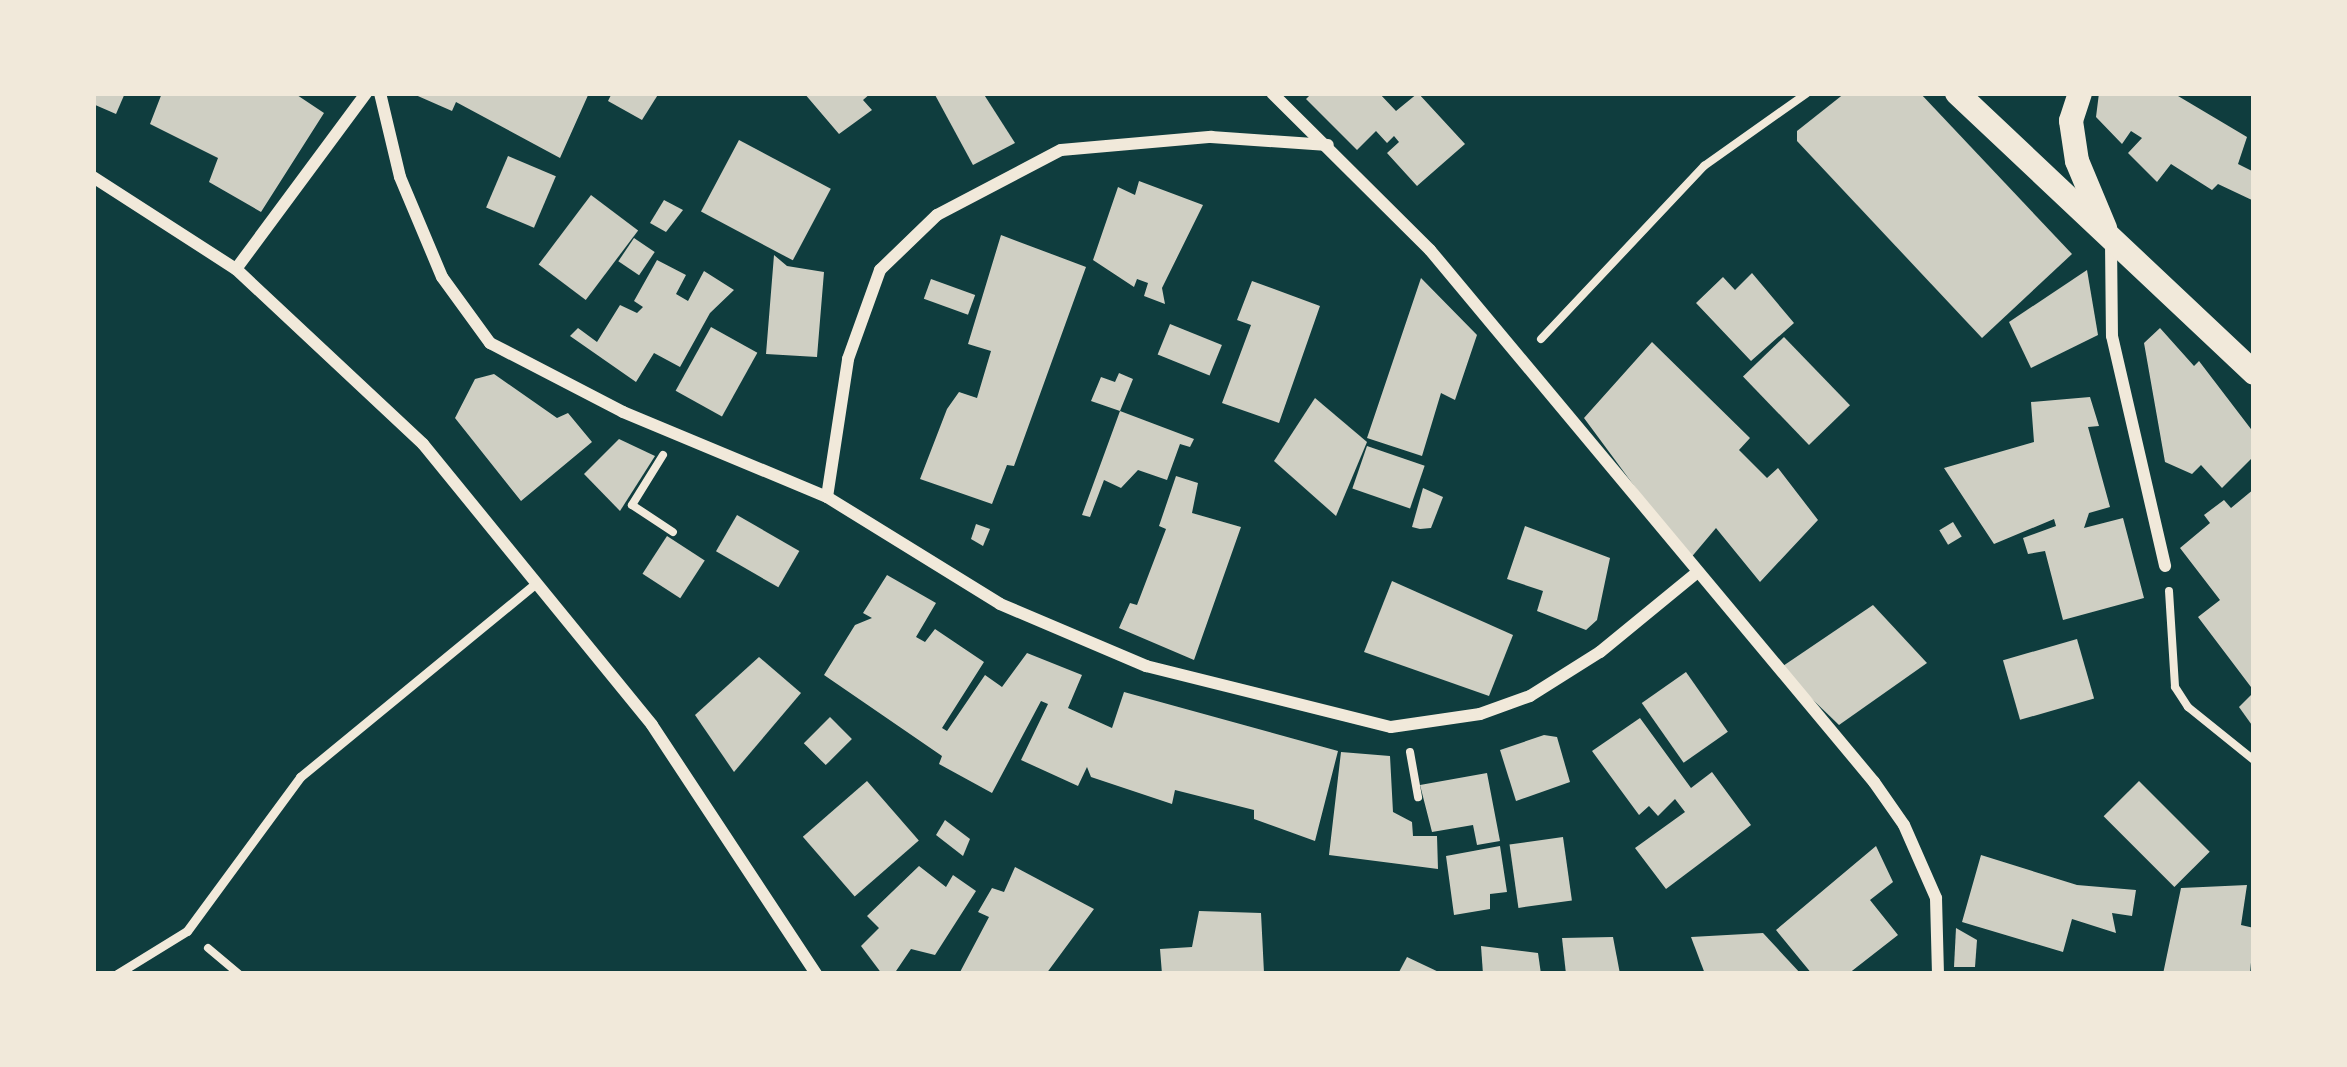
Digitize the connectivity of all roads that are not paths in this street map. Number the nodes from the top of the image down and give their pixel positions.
1 (366, 93) edge
2 (380, 93) edge
3 (1272, 93) edge
4 (1958, 93) edge
5 (2080, 93) edge
6 (1328, 146) junction
7 (93, 178) edge
8 (2111, 242) junction
9 (236, 269) junction
10 (2254, 374) edge
11 (827, 497) junction
12 (2165, 566) road end
13 (1694, 575) junction
14 (535, 584) junction
15 (117, 974) edge
16 (816, 974) edge
17 (1938, 974) edge

1 - 9 street
2 - 11 street
3 - 6 street
4 - 8 main road
5 - 8 main road
6 - 11 street
6 - 13 street
7 - 9 street
8 - 10 main road
8 - 12 street
9 - 14 street
11 - 13 street
13 - 17 street
14 - 15 lane
14 - 16 street

